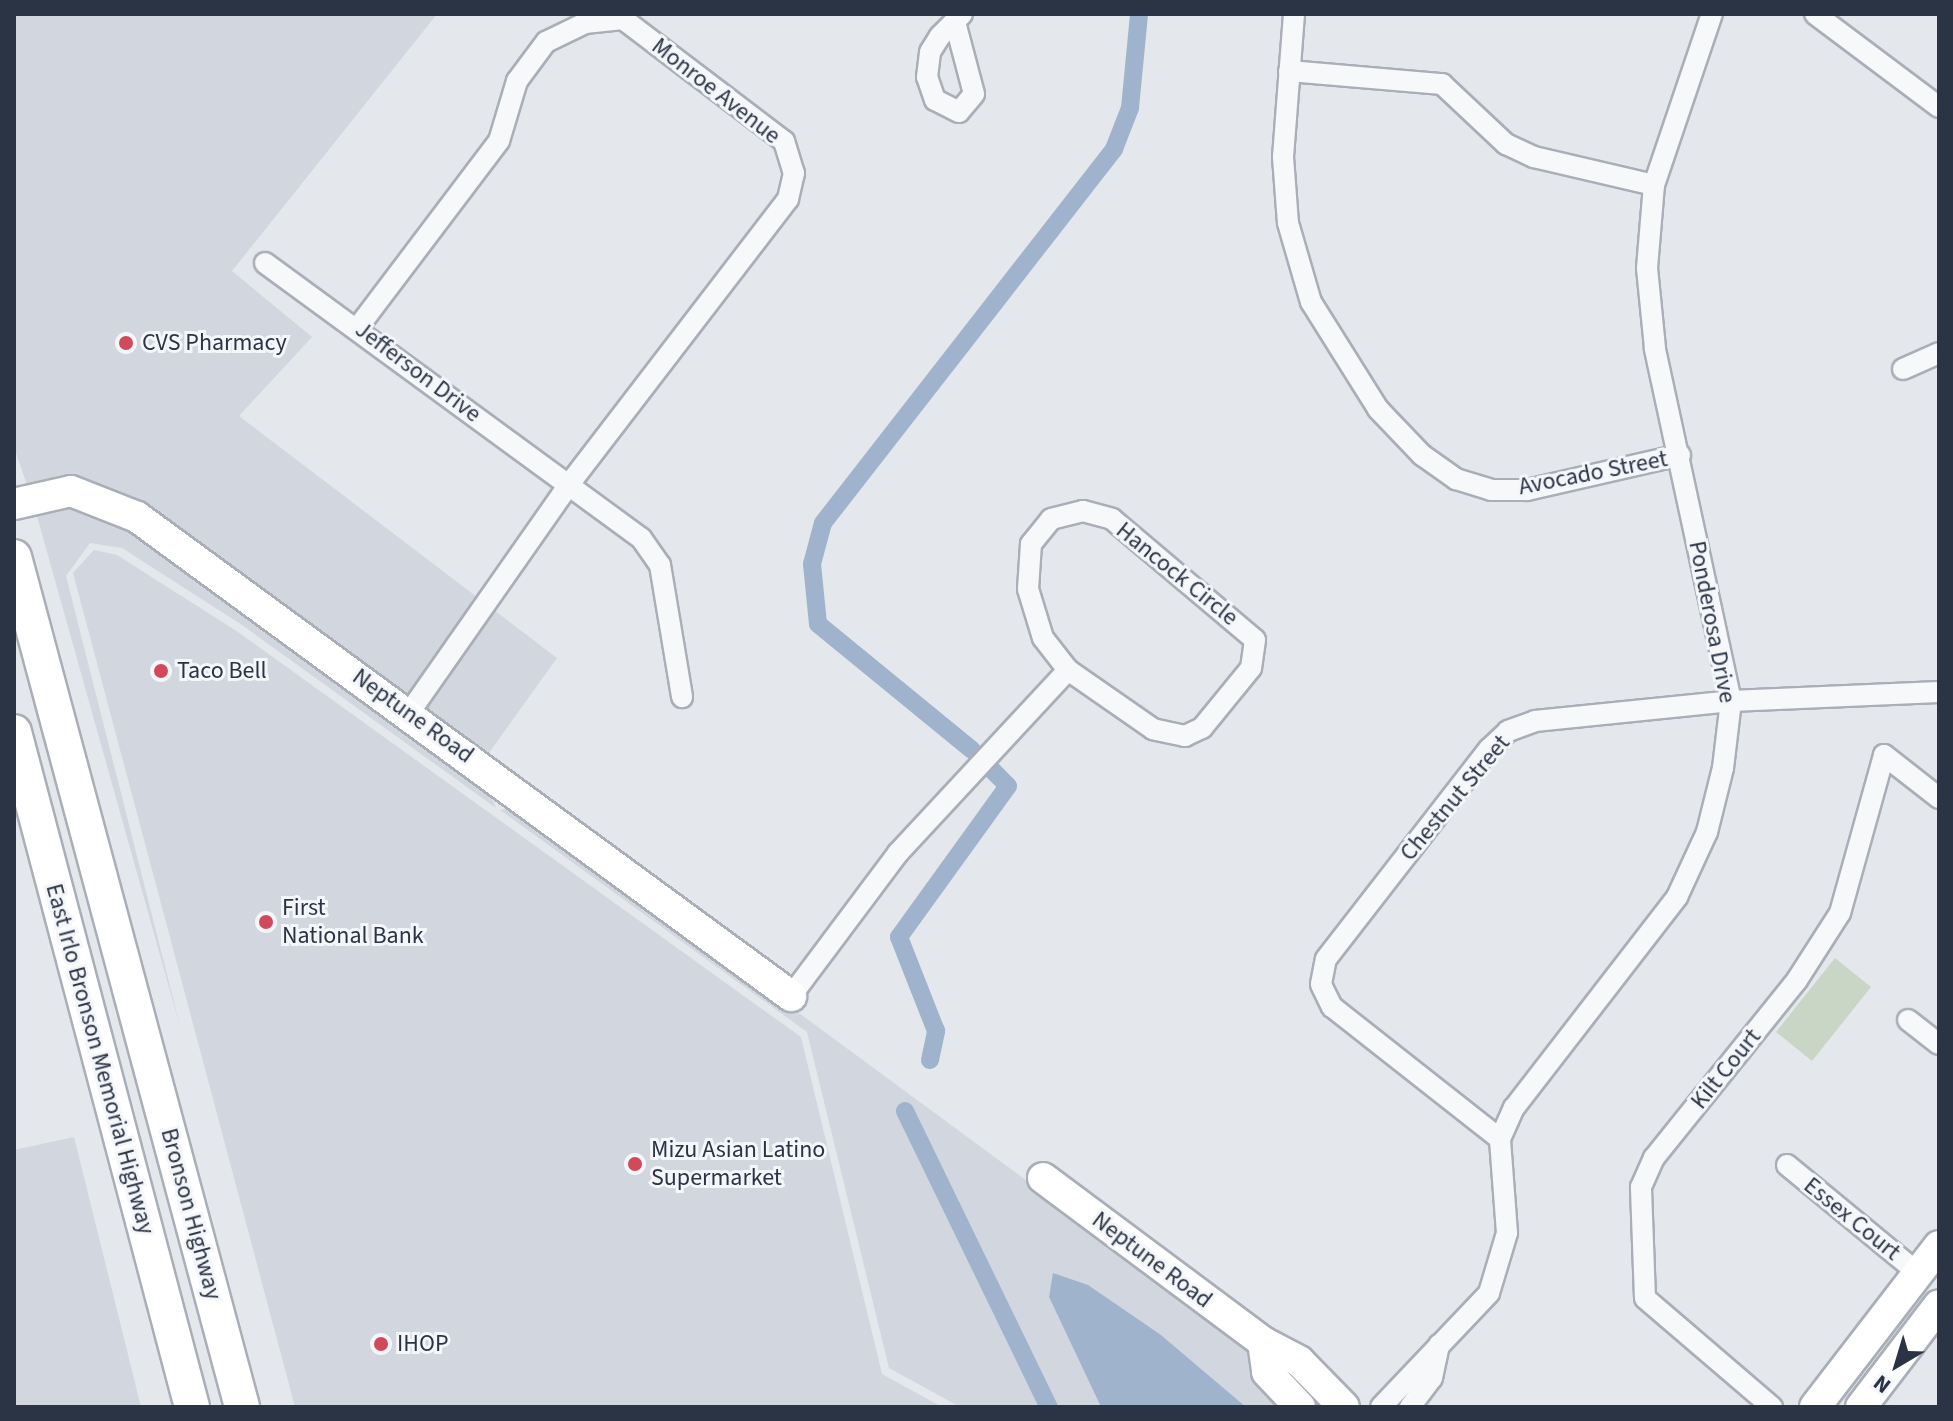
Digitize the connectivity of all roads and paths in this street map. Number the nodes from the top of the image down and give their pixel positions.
1 (1294, 14) edge
2 (1712, 14) edge
3 (1815, 14) edge
4 (1289, 71) junction
5 (1939, 107) edge
6 (1654, 185) junction
7 (265, 263) dead end
8 (359, 326) junction
9 (1939, 353) edge
10 (1903, 369) dead end
11 (1680, 455) junction
12 (568, 486) junction
13 (14, 504) edge
14 (14, 557) edge
15 (1068, 670) junction
16 (1939, 692) edge
17 (682, 697) dead end
18 (1731, 701) junction
19 (409, 713) junction
20 (14, 732) edge
21 (1939, 798) edge
22 (791, 996) joint
23 (1908, 1020) dead end
24 (140, 1022) joint
25 (1939, 1044) edge
26 (116, 1121) junction
27 (1500, 1139) junction
28 (1787, 1165) dead end
29 (1043, 1178) dead end
30 (1939, 1246) edge
31 (1918, 1273) junction
32 (207, 1275) junction
33 (160, 1284) junction
34 (1939, 1305) edge
35 (1263, 1342) junction
36 (1439, 1345) junction
37 (230, 1359) junction
38 (189, 1396) edge
39 (242, 1407) edge
40 (1300, 1407) edge
41 (1344, 1407) edge
42 (1381, 1407) edge
43 (1410, 1407) edge
44 (1772, 1407) edge
45 (1815, 1407) edge
46 (1861, 1407) edge

1 - 4 street, Avocado Street
2 - 6 street, Ponderosa Drive
3 - 5 street
4 - 6 street
4 - 11 street, Avocado Street
6 - 11 street, Ponderosa Drive
7 - 8 street, Jefferson Drive
8 - 12 street, Jefferson Drive
8 - 12 street, Monroe Avenue
9 - 10 street
11 - 18 street, Ponderosa Drive
12 - 17 street, Jefferson Drive
12 - 19 street, Monroe Avenue
13 - 19 main road, Neptune Road
14 - 24 highway, East Irlo Bronson Memorial Highway
15 - 15 street, Hancock Circle
15 - 22 street
16 - 18 street, Chestnut Street
18 - 27 street, Ponderosa Drive
18 - 27 street, Chestnut Street
19 - 22 main road, Neptune Road
20 - 26 highway, East Irlo Bronson Memorial Highway
21 - 44 street, Kilt Court
23 - 25 street
24 - 32 highway, Bronson Highway
26 - 32 highway
26 - 33 highway, East Irlo Bronson Memorial Highway
27 - 36 street
28 - 31 street, Essex Court
29 - 35 main road, Neptune Road
30 - 31 main road
31 - 45 main road
32 - 37 highway, Bronson Highway
33 - 37 highway
33 - 38 highway, East Irlo Bronson Memorial Highway
34 - 46 main road
35 - 40 main road
35 - 41 main road, Neptune Road
36 - 42 street
36 - 43 street
37 - 39 highway, Bronson Highway

